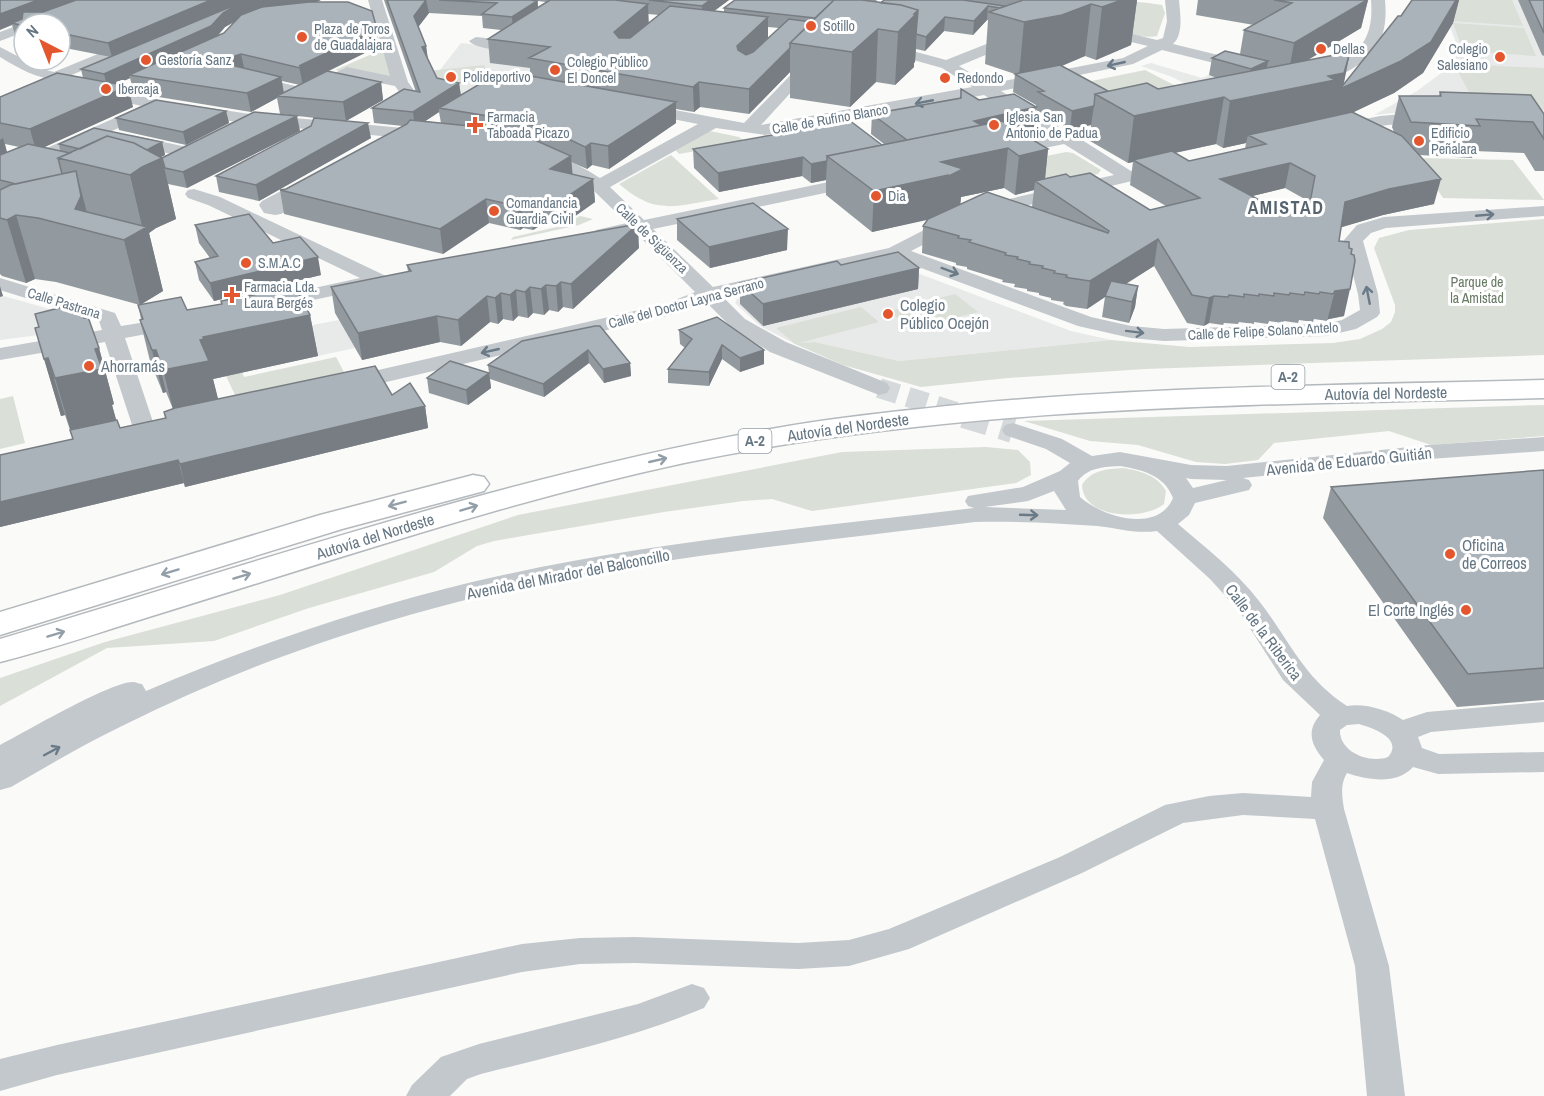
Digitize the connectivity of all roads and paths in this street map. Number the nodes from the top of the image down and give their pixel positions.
1 (375, 0) edge
2 (1053, 0) edge
3 (1171, 1) edge
4 (331, 11) edge
5 (1380, 12) edge
6 (1016, 15) edge
7 (1038, 19) junction
8 (1056, 21) edge
9 (381, 23) junction
10 (1089, 27) edge
11 (533, 28) edge
12 (476, 41) dead end
13 (150, 43) edge
14 (1160, 44) junction
15 (864, 45) edge
16 (823, 49) edge
17 (0, 51) edge
18 (947, 65) junction
19 (1264, 71) edge
20 (6, 72) dead end
21 (244, 79) edge
22 (1303, 83) edge
23 (64, 86) junction
24 (131, 86) edge
25 (988, 90) junction
26 (305, 93) junction
27 (157, 105) junction
28 (624, 105) edge
29 (379, 112) edge
30 (1441, 117) edge
31 (836, 118) junction
32 (250, 119) junction
33 (713, 123) junction
34 (1135, 124) edge
35 (348, 129) junction
36 (439, 129) edge
37 (748, 129) junction
38 (230, 130) edge
39 (854, 132) edge
40 (1328, 132) edge
41 (96, 133) junction
42 (402, 137) junction
43 (1067, 139) junction
44 (366, 150) edge
45 (522, 150) edge
46 (986, 155) edge
47 (1184, 164) edge
48 (70, 166) dead end
49 (163, 167) edge
50 (1128, 176) junction
51 (870, 179) edge
52 (215, 183) edge
53 (599, 186) junction
54 (194, 194) junction
55 (1544, 211) edge
56 (221, 221) edge
57 (641, 226) junction
58 (586, 237) edge
59 (895, 252) junction
60 (0, 284) edge
61 (709, 294) junction
62 (252, 307) edge
63 (194, 319) edge
64 (115, 335) junction
65 (0, 354) edge
66 (1544, 371) edge
67 (332, 388) edge
68 (879, 388) tunnel mouth
69 (1544, 389) edge
70 (168, 423) edge
71 (1013, 430) tunnel mouth
72 (1544, 444) edge
73 (1544, 458) edge
74 (1154, 466) junction
75 (1078, 470) junction
76 (1185, 498) junction
77 (1098, 519) junction
78 (1161, 522) junction
79 (0, 624) edge
80 (0, 651) edge
81 (1544, 712) edge
82 (1342, 716) junction
83 (1405, 743) junction
84 (0, 758) edge
85 (1342, 759) junction
86 (1544, 762) edge
87 (0, 779) edge
88 (1328, 809) junction
89 (692, 998) dead end
90 (0, 1075) edge
91 (425, 1096) edge
92 (1386, 1096) edge

1 - 9 street
2 - 7 street
3 - 14 street, Calle de Rufino Blanco
4 - 9 street
5 - 22 street
6 - 7 street
7 - 8 street
7 - 18 street
9 - 26 street
10 - 14 street
11 - 12 street
13 - 23 street
14 - 19 street
14 -> 25 street, Calle de Rufino Blanco
15 - 18 street
16 - 37 street
17 - 23 street
18 - 25 street
20 - 23 street
21 - 26 street
23 - 24 street
23 - 27 street
25 -> 31 street, Calle de Rufino Blanco
25 - 43 street
26 - 32 street
27 - 32 street
27 - 41 street
28 - 33 street, Calle de Rufino Blanco
29 - 35 street
30 - 40 street
31 - 37 street, Calle de Rufino Blanco
31 - 39 street
32 - 35 street
32 - 38 street
33 - 37 street, Calle de Rufino Blanco
33 - 53 street
34 - 43 street
35 - 42 street
36 - 42 street
41 - 48 street
41 - 49 street
42 - 44 street
43 - 46 street
43 - 50 street
45 - 53 street, Calle de Sigüenza
47 - 50 street, Calle del Doctor Layna Serrano
50 - 59 street, Calle del Doctor Layna Serrano
51 - 57 street
52 - 54 street
53 - 57 street, Calle de Sigüenza
54 - 56 street
54 - 62 street
59 -> 55 street, Calle de Felipe Solano Antelo
57 - 58 street
57 - 61 street, Calle de Sigüenza
59 - 61 street, Calle del Doctor Layna Serrano
60 - 64 street, Calle Pastrana
61 -> 67 street, Calle del Doctor Layna Serrano
61 - 68 street, Calle de Sigüenza
63 - 64 street
64 - 65 street
64 - 70 street
66 -> 79 highway, Autovía del Nordeste / A-2
80 -> 69 highway, Autovía del Nordeste / A-2
71 - 75 street
72 - 74 street, Avenida de Eduardo Guitián
73 - 76 street, Avenida de Eduardo Guitián
74 - 75 street, Avenida de Eduardo Guitián
74 - 76 street
75 - 77 street
75 - 84 street, Avenida del Mirador del Balconcillo
76 - 78 street
77 - 78 street
87 -> 77 street, Avenida del Mirador del Balconcillo
78 - 82 street, Calle de la Riberica
81 - 83 street
82 - 83 street
82 - 85 street
83 - 85 street
83 - 86 street
85 - 88 street
88 - 90 street
88 - 92 street
89 - 91 street

